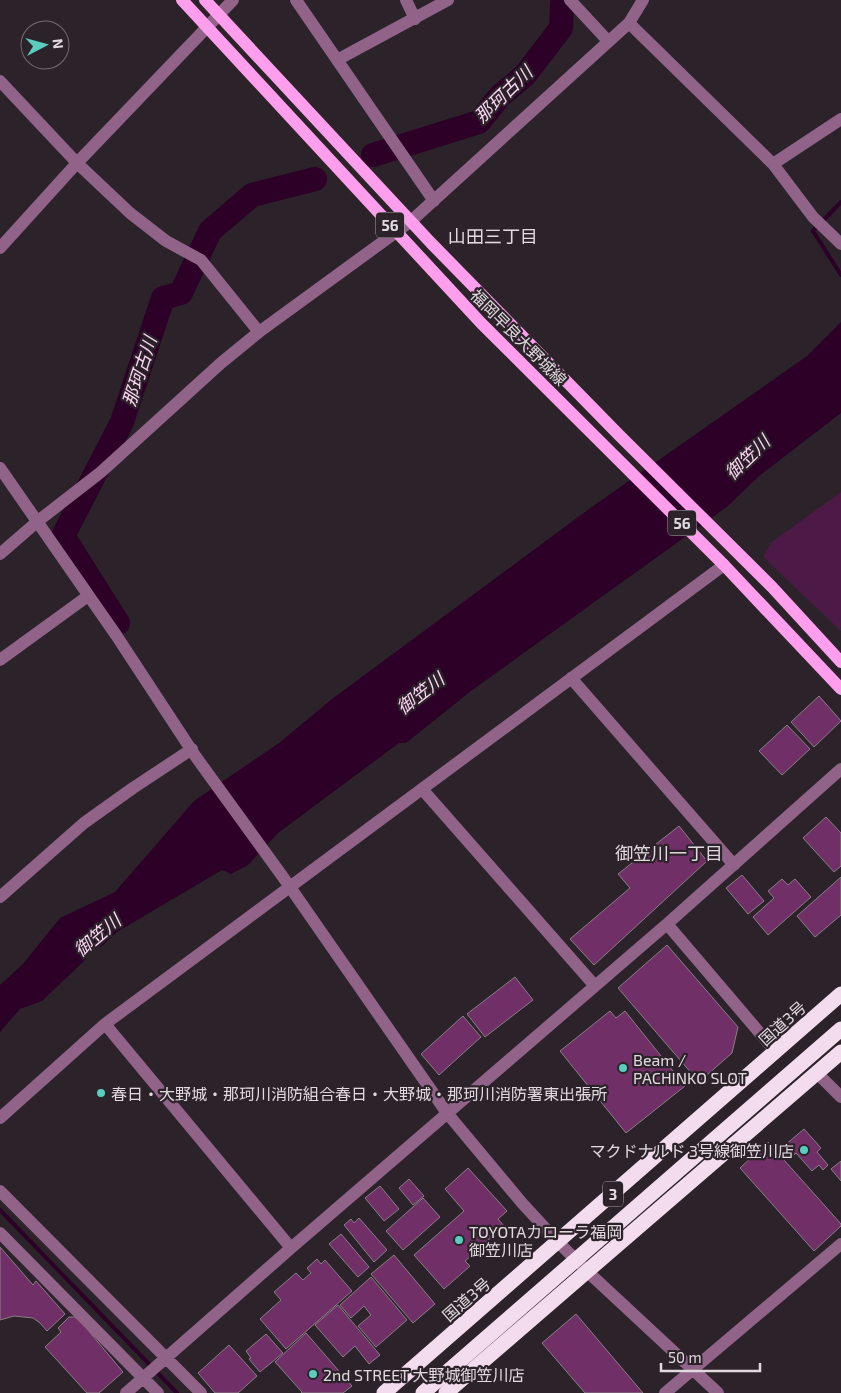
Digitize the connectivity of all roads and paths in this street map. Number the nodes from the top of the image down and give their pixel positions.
1 (182, 0) edge
2 (205, 0) edge
3 (233, 0) edge
4 (296, 0) edge
5 (406, 0) edge
6 (448, 0) edge
7 (570, 0) edge
8 (643, 0) edge
9 (218, 16) junction
10 (415, 19) junction
11 (629, 23) junction
12 (208, 28) junction
13 (608, 41) junction
14 (337, 60) junction
15 (0, 81) edge
16 (841, 119) edge
17 (77, 163) junction
18 (773, 164) junction
19 (434, 202) junction
20 (410, 222) junction
21 (397, 232) junction
22 (841, 244) edge
23 (0, 248) edge
24 (259, 332) junction
25 (0, 468) edge
26 (38, 521) junction
27 (0, 554) edge
28 (724, 565) junction
29 (88, 596) junction
30 (0, 660) edge
31 (841, 662) edge
32 (571, 678) junction
33 (841, 689) edge
34 (194, 753) junction
35 (841, 769) edge
36 (422, 789) junction
37 (734, 865) junction
38 (286, 882) junction
39 (0, 897) edge
40 (667, 924) junction
41 (595, 986) junction
42 (841, 994) edge
43 (841, 1005) edge
44 (105, 1024) junction
45 (841, 1029) edge
46 (776, 1052) junction
47 (841, 1052) edge
48 (817, 1073) junction
49 (841, 1097) edge
50 (447, 1113) junction
51 (0, 1118) edge
52 (0, 1192) edge
53 (0, 1233) edge
54 (558, 1242) junction
55 (841, 1244) edge
56 (291, 1248) junction
57 (588, 1272) junction
58 (166, 1358) junction
59 (693, 1369) junction
60 (143, 1378) junction
61 (126, 1393) edge
62 (158, 1393) edge
63 (200, 1393) edge
64 (384, 1393) edge
65 (394, 1393) edge
66 (423, 1393) edge
67 (446, 1393) edge
68 (666, 1393) edge
69 (718, 1393) edge

1 - 12 main road, 福岡早良大野城線 / 56
2 - 9 main road, 福岡早良大野城線 / 56
3 - 9 street
4 - 14 street
5 - 10 street
6 - 10 street
7 - 13 street
8 - 11 street
9 - 12 street
9 - 20 main road, 福岡早良大野城線 / 56
10 - 14 street
11 - 13 street
11 - 18 street
12 - 17 street
12 - 21 main road, 福岡早良大野城線 / 56
13 - 19 street
14 - 19 street
15 - 17 street
16 - 18 street
17 - 23 street
17 - 24 street
18 - 22 street
19 - 20 street
20 - 21 street
20 - 31 main road, 福岡早良大野城線 / 56
21 - 24 street
21 - 28 main road, 福岡早良大野城線 / 56
24 - 26 street
25 - 26 street
26 - 27 street
26 - 29 street
28 - 32 street
28 - 33 main road, 福岡早良大野城線 / 56
29 - 30 street
29 - 34 street
32 - 36 street
32 - 37 street
34 - 38 street
34 - 39 street
35 - 37 street
36 - 38 street
36 - 41 street
37 - 40 street
38 - 44 street
38 - 50 street
40 - 41 street
40 - 46 street
41 - 50 street
42 - 46 highway, 国道3号 / 3
43 - 65 highway
44 - 51 street
44 - 56 street
45 - 66 highway
46 - 54 highway, 国道3号 / 3
47 - 48 highway
48 - 49 street
48 - 57 highway
50 - 54 street
50 - 56 street
52 - 58 street
53 - 60 street
54 - 57 street
54 - 64 highway, 国道3号 / 3
55 - 59 street
56 - 58 street
57 - 59 street
57 - 67 highway
58 - 60 street
58 - 63 street
59 - 68 street
59 - 69 street
60 - 61 street
60 - 62 street

